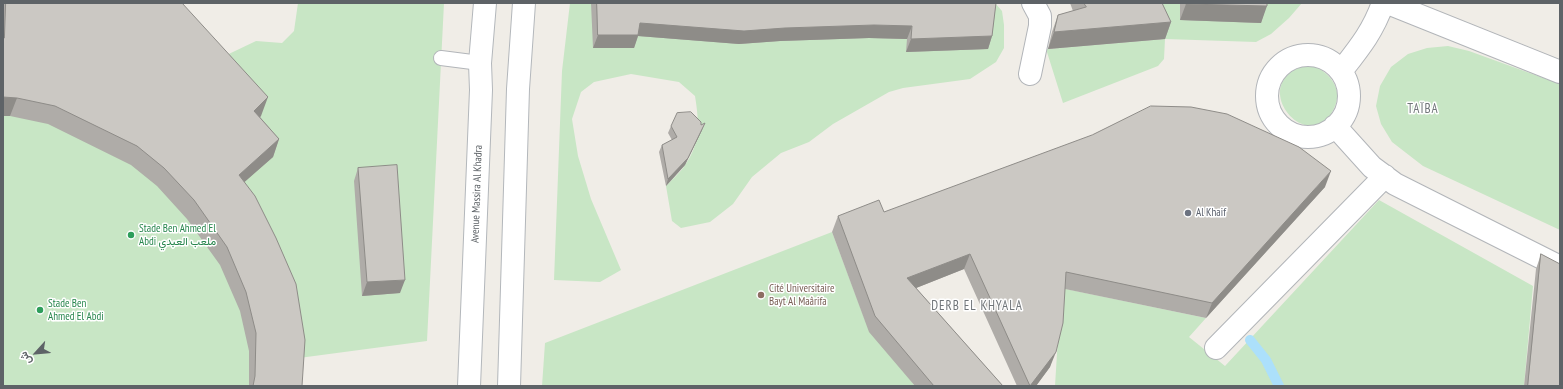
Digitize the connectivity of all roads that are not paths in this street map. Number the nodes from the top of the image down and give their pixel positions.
1 (485, 3) edge
2 (524, 3) edge
3 (1033, 3) edge
4 (1383, 3) edge
5 (1388, 3) edge
6 (441, 58) dead end
7 (480, 63) junction
8 (1342, 70) junction
9 (1560, 72) edge
10 (1030, 74) dead end
11 (1335, 126) junction
12 (1385, 176) junction
13 (1560, 267) edge
14 (1216, 348) dead end
15 (469, 386) edge
16 (509, 386) edge

1 - 7 street, Avenue Massira Al Khadra
2 - 16 street
3 - 10 street
4 - 8 street
5 - 9 street
6 - 7 lane
7 - 15 street, Avenue Massira Al Khadra
8 - 11 street
8 - 11 street
11 - 12 street
12 - 13 street
12 - 14 street

